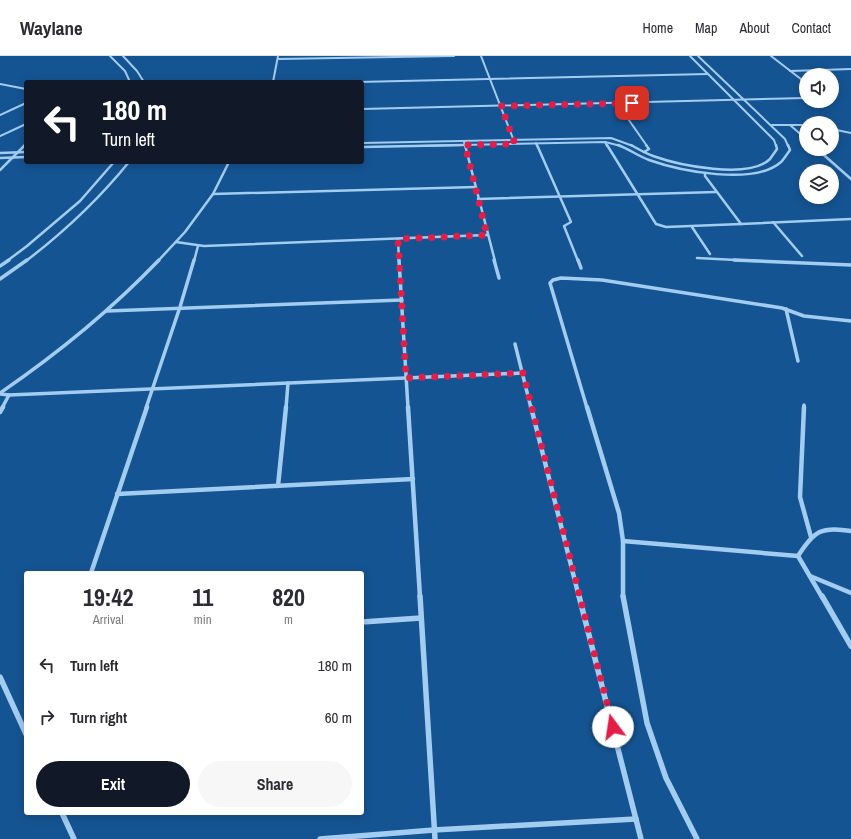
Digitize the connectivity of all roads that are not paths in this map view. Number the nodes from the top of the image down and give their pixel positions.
1 (110, 56) edge
2 (123, 56) edge
3 (278, 56) edge
4 (412, 56) edge
5 (454, 56) edge
6 (481, 56) edge
7 (690, 56) edge
8 (698, 56) edge
9 (771, 56) edge
10 (345, 57) edge
11 (278, 59) junction
12 (851, 69) edge
13 (790, 71) junction
14 (708, 74) junction
15 (799, 78) edge
16 (491, 79) junction
17 (129, 80) edge
18 (143, 80) edge
19 (273, 80) edge
20 (364, 82) edge
21 (0, 84) edge
22 (24, 89) edge
23 (799, 98) edge
24 (746, 100) junction
25 (736, 101) junction
26 (24, 103) edge
27 (617, 103) junction
28 (501, 106) junction
29 (364, 109) edge
30 (0, 115) edge
31 (24, 125) edge
32 (772, 125) junction
33 (790, 125) junction
34 (799, 125) edge
35 (839, 130) edge
36 (799, 133) edge
37 (851, 133) edge
38 (0, 136) edge
39 (514, 139) junction
40 (463, 141) junction
41 (606, 142) junction
42 (364, 143) edge
43 (536, 143) junction
44 (515, 144) junction
45 (465, 145) junction
46 (24, 146) edge
47 (364, 147) edge
48 (18, 152) junction
49 (24, 152) edge
50 (644, 152) junction
51 (0, 153) edge
52 (825, 156) edge
53 (24, 157) edge
54 (0, 158) edge
55 (12, 158) junction
56 (112, 164) edge
57 (127, 164) edge
58 (228, 164) edge
59 (0, 170) edge
60 (705, 173) junction
61 (851, 179) edge
62 (476, 186) junction
63 (716, 192) junction
64 (213, 194) junction
65 (637, 194) junction
66 (559, 196) junction
67 (478, 199) junction
68 (851, 219) edge
69 (773, 222) junction
70 (741, 224) junction
71 (692, 226) junction
72 (487, 235) junction
73 (398, 239) junction
74 (176, 242) junction
75 (198, 246) junction
76 (710, 254) dead end
77 (802, 256) dead end
78 (697, 258) dead end
79 (851, 265) edge
80 (0, 266) edge
81 (581, 268) dead end
82 (499, 278) dead end
83 (0, 279) edge
84 (402, 300) junction
85 (180, 308) junction
86 (786, 309) junction
87 (106, 311) junction
88 (851, 321) edge
89 (516, 344) dead end
90 (798, 361) dead end
91 (523, 373) junction
92 (406, 378) junction
93 (288, 383) junction
94 (152, 389) junction
95 (0, 394) edge
96 (9, 395) junction
97 (804, 405) dead end
98 (0, 412) edge
99 (413, 479) junction
100 (278, 486) junction
101 (117, 494) junction
102 (851, 531) edge
103 (811, 537) junction
104 (623, 541) junction
105 (798, 556) junction
106 (92, 571) edge
107 (809, 576) junction
108 (851, 593) edge
109 (421, 618) junction
110 (364, 622) edge
111 (851, 646) edge
112 (0, 677) edge
113 (24, 730) edge
114 (63, 815) edge
115 (636, 819) junction
116 (434, 830) junction
117 (74, 839) edge
118 (320, 839) edge
119 (435, 839) edge
120 (641, 839) edge
121 (697, 839) edge

1 - 17 street
2 - 18 street
3 - 11 street
4 - 5 street
4 - 10 street
6 - 16 street
7 - 14 street
8 - 24 street
9 - 13 street
10 - 11 street
11 - 19 street
12 - 13 street
13 - 15 street
14 - 16 street
14 - 25 street
16 - 20 street
16 - 28 street
21 - 22 street
23 - 24 street
24 - 25 street
24 - 32 street
25 - 27 street
25 - 50 street
26 - 30 street
27 - 28 street
27 - 50 street
28 - 29 street
28 - 39 street
31 - 38 street
32 - 33 street
32 - 60 street
33 - 34 street
33 - 36 street
35 - 37 street
39 - 40 street
39 - 44 street
39 - 50 street
40 - 42 street
40 - 45 street
41 - 43 street
41 - 60 street
41 - 65 street
43 - 44 street
43 - 66 street
44 - 45 street
45 - 47 street
45 - 62 street
46 - 48 street
48 - 49 street
48 - 51 street
48 - 55 street
52 - 61 street
53 - 55 street
54 - 55 street
55 - 59 street
56 - 80 street
57 - 83 street
58 - 64 street
60 - 63 street
62 - 64 street
62 - 67 street
63 - 65 street
63 - 70 street
64 - 74 street
65 - 66 street
65 - 71 street
66 - 67 street
66 - 81 street
67 - 72 street
68 - 69 street
69 - 70 street
69 - 77 street
70 - 71 street
71 - 76 street
72 - 73 street
72 - 82 street
73 - 75 street
73 - 84 street
74 - 75 street
74 - 87 street
75 - 85 street
78 - 79 street
84 - 85 street
84 - 92 street
85 - 87 street
85 - 94 street
86 - 88 street
86 - 90 street
86 - 104 street
87 - 95 street
89 - 91 street
91 - 92 street
91 - 115 street
92 - 93 street
92 - 99 street
93 - 94 street
93 - 100 street
94 - 96 street
94 - 101 street
95 - 96 street
96 - 98 street
97 - 103 street
99 - 100 street
99 - 109 street
100 - 101 street
101 - 106 street
102 - 103 street
103 - 105 street
104 - 105 street
104 - 121 street
105 - 107 street
107 - 108 street
107 - 111 street
109 - 110 street
109 - 116 street
112 - 113 street
114 - 117 street
115 - 116 street
115 - 120 street
116 - 118 street
116 - 119 street

